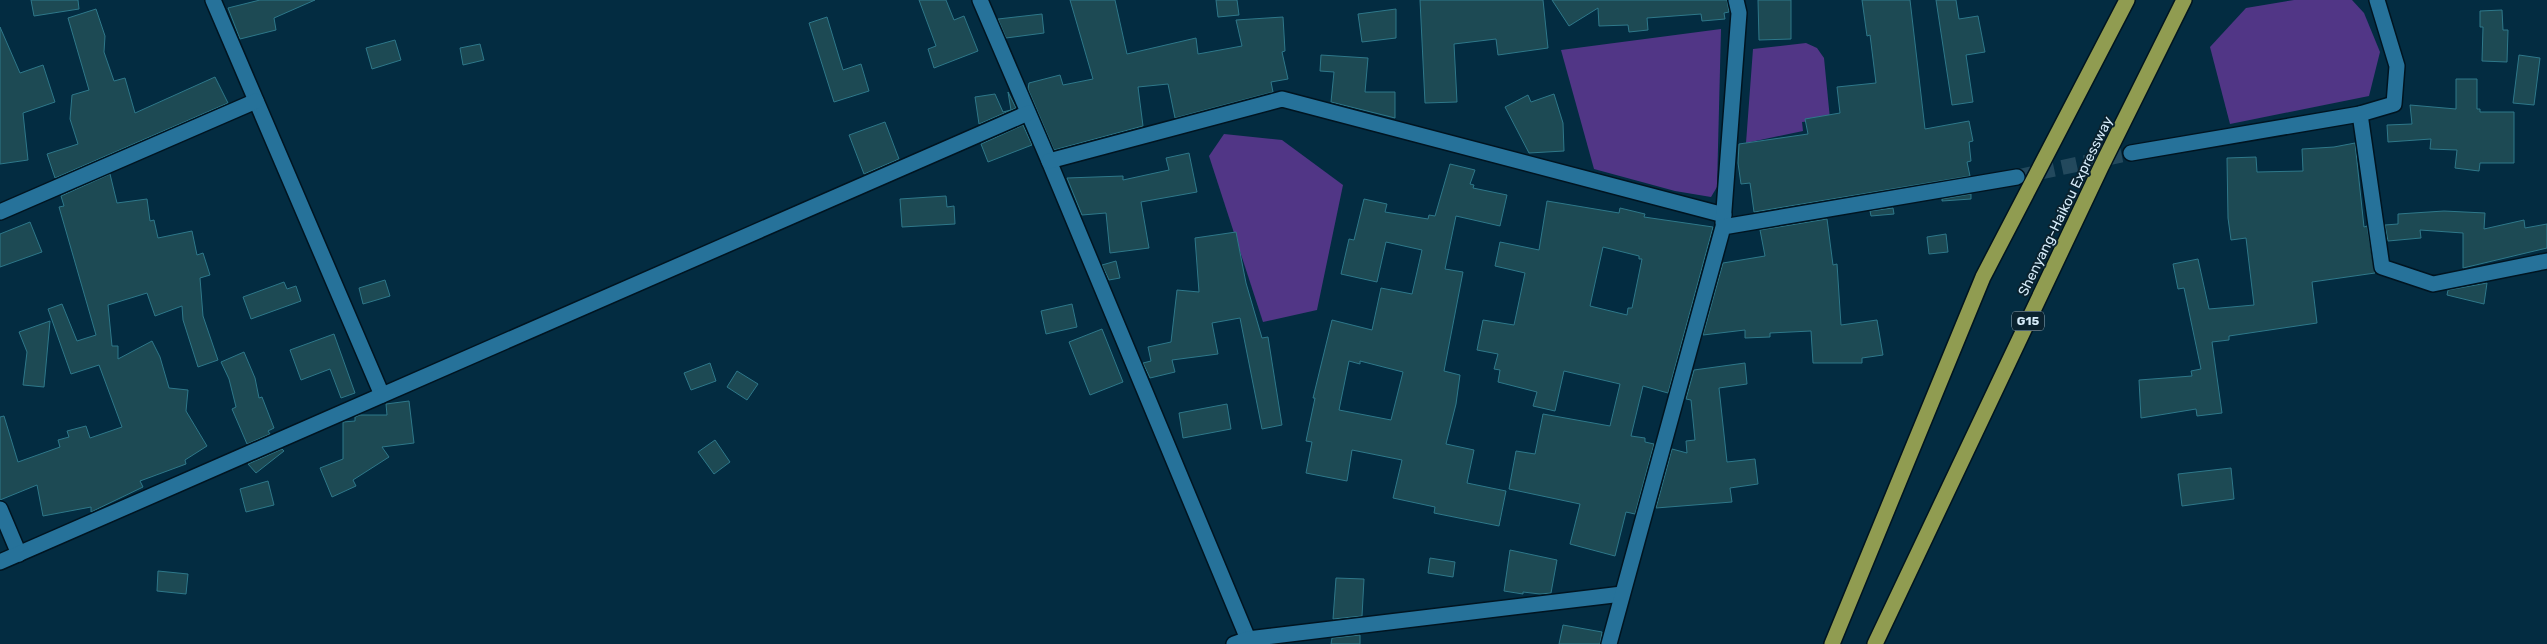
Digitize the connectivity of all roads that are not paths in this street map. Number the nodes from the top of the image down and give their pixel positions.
1 (213, 0) edge
2 (980, 0) edge
3 (1736, 0) edge
4 (2128, 0) edge
5 (2184, 0) edge
6 (2377, 0) edge
7 (256, 101) junction
8 (1028, 113) junction
9 (2360, 114) junction
10 (2131, 153) tunnel mouth
11 (1049, 161) junction
12 (2017, 178) tunnel mouth
13 (0, 212) edge
14 (1723, 221) junction
15 (2547, 261) edge
16 (382, 395) junction
17 (0, 509) edge
18 (18, 554) junction
19 (0, 562) edge
20 (1622, 594) junction
21 (1241, 641) edge
22 (1609, 644) edge
23 (1832, 644) edge
24 (1875, 644) edge

1 - 7 street
2 - 8 street
3 - 14 street
4 - 23 highway
5 - 24 highway, Shenyang-Haikou Expressway / G15
6 - 9 street
7 - 13 street
7 - 16 street
8 - 11 street
8 - 16 street
9 - 10 street
9 - 15 street
11 - 14 street
11 - 21 street
12 - 14 street
14 - 20 street
16 - 18 street
17 - 18 street
18 - 19 street
20 - 21 street
20 - 22 street

